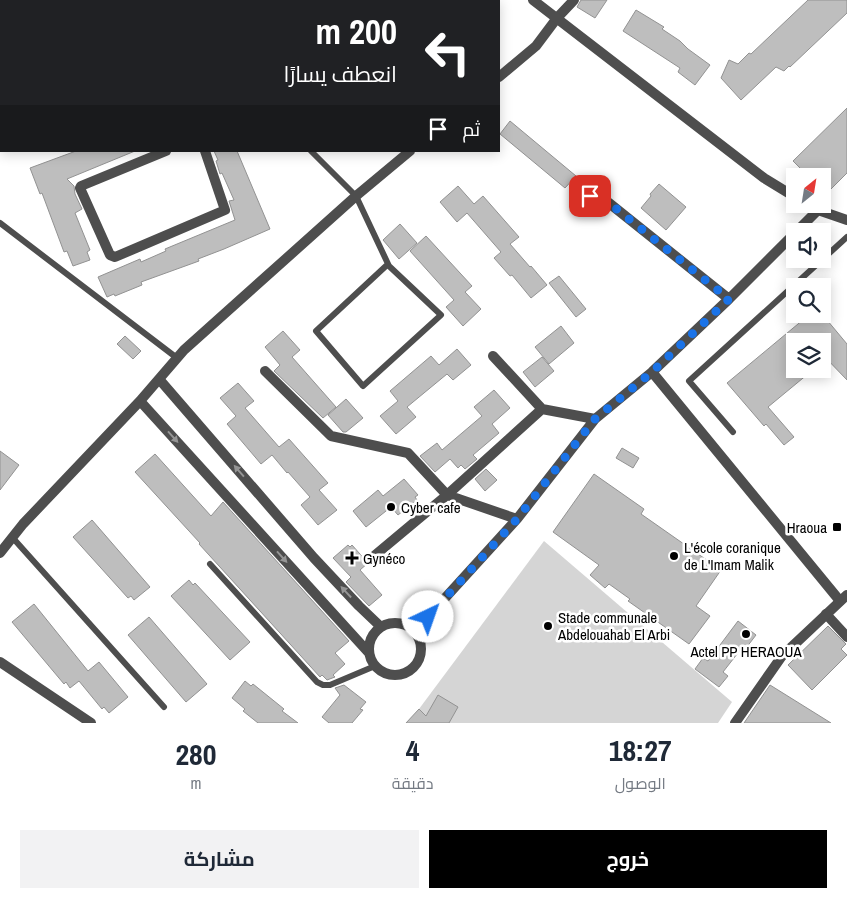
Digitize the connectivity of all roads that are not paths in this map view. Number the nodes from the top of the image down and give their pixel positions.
1 (532, 0) edge
2 (574, 0) edge
3 (557, 18) junction
4 (500, 76) edge
5 (164, 152) edge
6 (205, 152) edge
7 (312, 152) edge
8 (409, 152) edge
9 (786, 191) edge
10 (356, 196) junction
11 (574, 197) dead end
12 (815, 213) edge
13 (827, 213) edge
14 (847, 220) edge
15 (0, 223) edge
16 (805, 223) edge
17 (847, 237) edge
18 (786, 242) edge
19 (387, 265) dead end
20 (729, 299) junction
21 (493, 356) dead end
22 (177, 358) junction
23 (265, 371) dead end
24 (652, 372) junction
25 (159, 379) junction
26 (140, 401) junction
27 (542, 409) junction
28 (595, 419) junction
29 (733, 432) dead end
30 (447, 495) junction
31 (517, 519) junction
32 (12, 537) junction
33 (0, 553) edge
34 (374, 556) dead end
35 (210, 564) dead end
36 (843, 598) edge
37 (826, 614) junction
38 (381, 627) junction
39 (415, 631) junction
40 (847, 637) edge
41 (369, 653) junction
42 (0, 662) edge
43 (376, 666) junction
44 (164, 707) dead end
45 (92, 723) edge
46 (735, 723) edge

1 - 3 street
2 - 3 street
3 - 4 street
3 - 9 street
5 - 6 street
7 - 10 lane
8 - 10 street
10 - 19 lane
10 - 22 street
11 - 20 street
12 - 16 street
13 - 14 street
15 - 22 lane
17 - 29 lane
18 - 20 street
20 - 24 street
21 - 27 street
22 - 25 street
23 - 30 street
24 - 28 street
24 - 36 street
25 - 26 street
38 -> 25 street
26 - 32 street
26 -> 41 street
27 - 28 street
27 - 30 street
28 - 31 street
30 - 31 street
30 - 34 street
31 - 39 street
32 - 33 street
32 - 44 lane
35 - 43 lane
36 - 37 street
37 - 40 street
37 - 46 street
38 - 39 street
38 - 41 street
39 - 43 street
41 - 43 street
42 - 45 street

